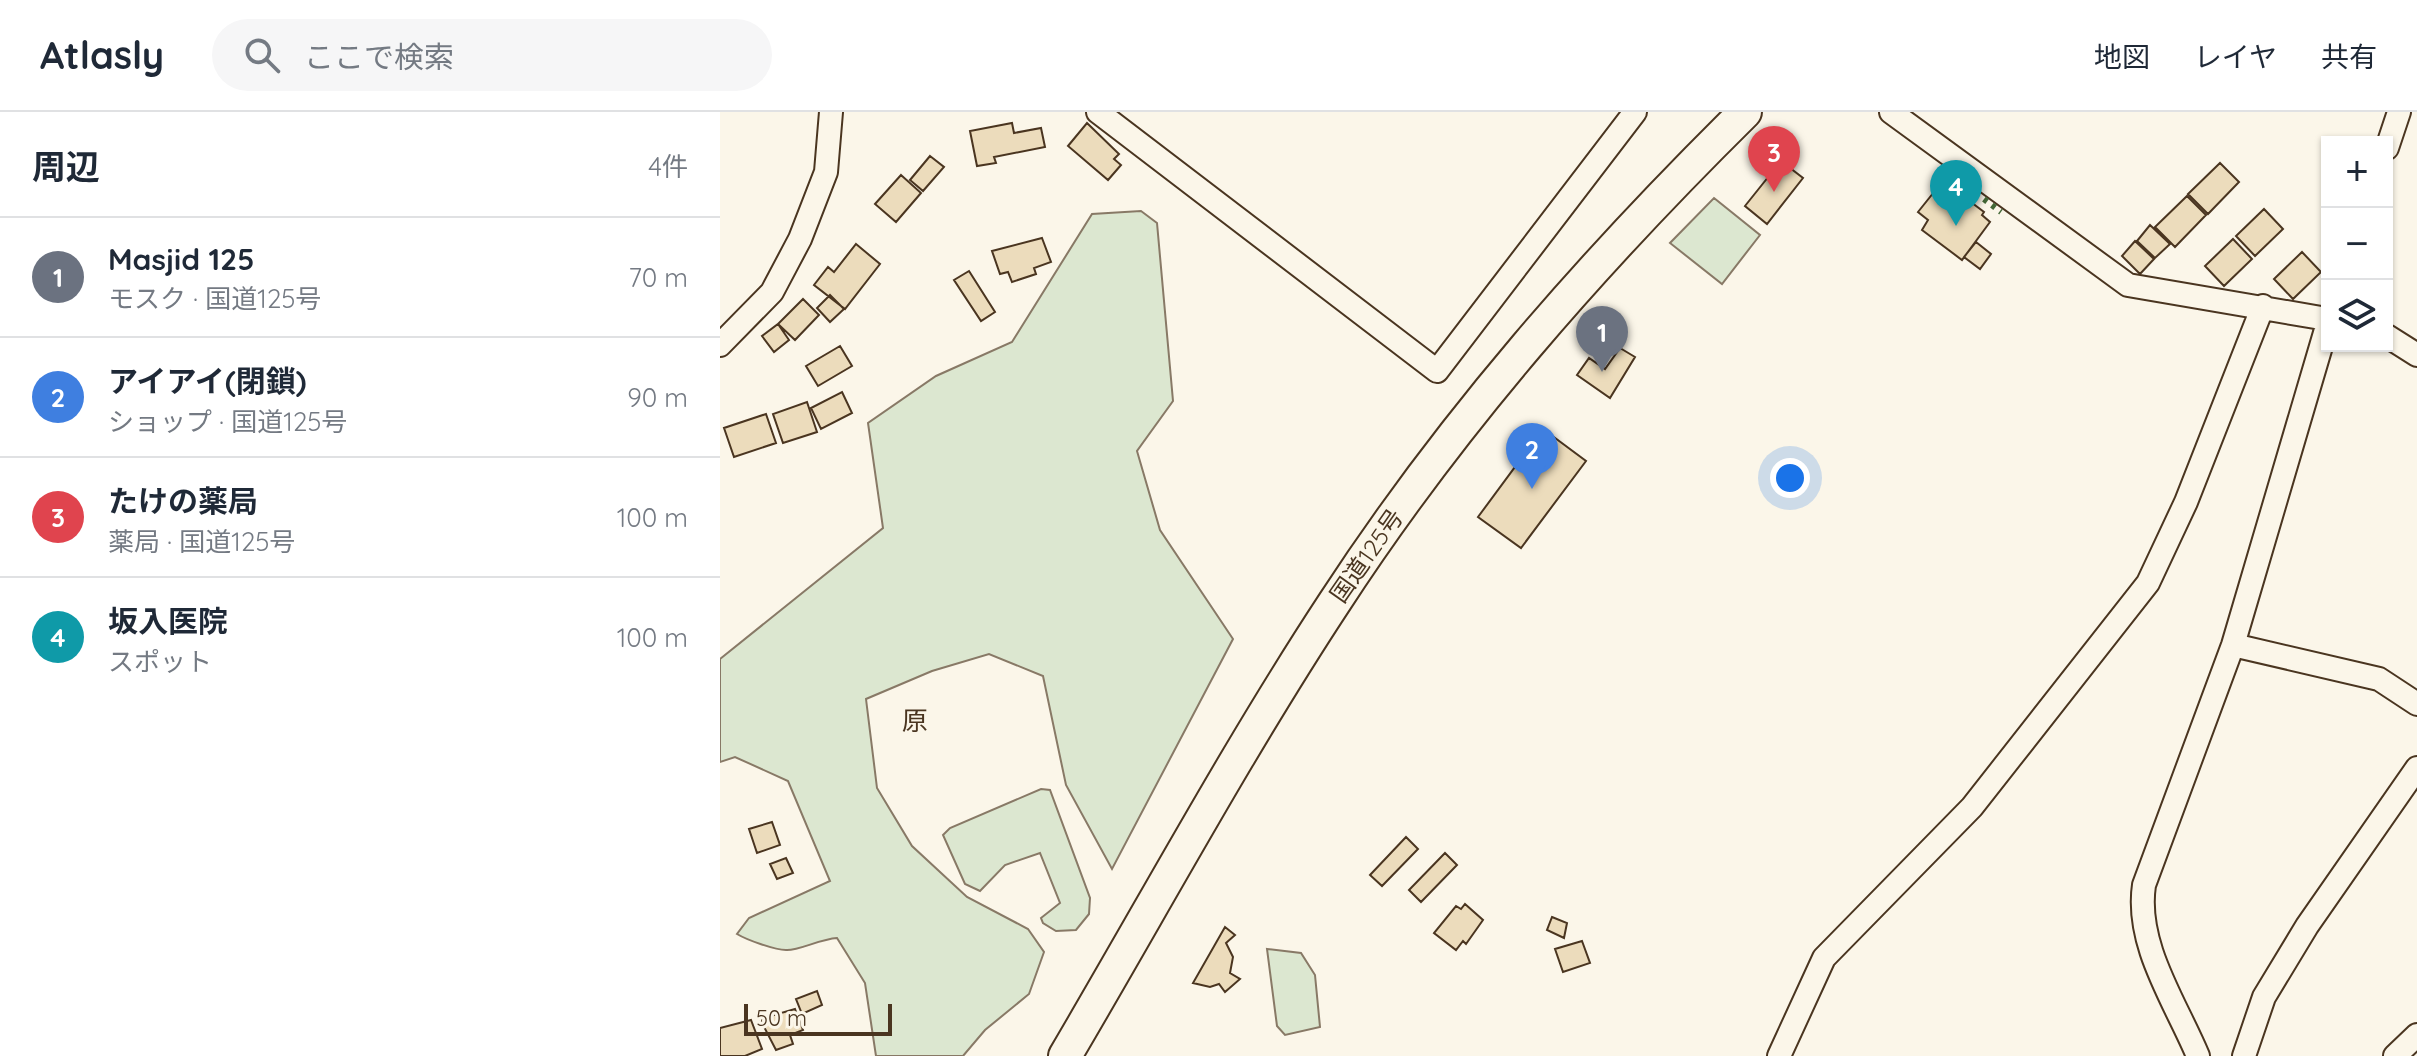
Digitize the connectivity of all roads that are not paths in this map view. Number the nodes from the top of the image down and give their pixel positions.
1 (831, 112) edge
2 (1098, 112) edge
3 (1635, 112) edge
4 (1745, 112) edge
5 (1891, 112) edge
6 (2399, 112) edge
7 (2391, 136) edge
8 (2263, 306) junction
9 (2321, 318) edge
10 (2393, 340) edge
11 (720, 345) edge
12 (2321, 346) edge
13 (2417, 355) edge
14 (2233, 645) junction
15 (2417, 704) edge
16 (2417, 768) edge
17 (2417, 1035) edge
18 (1065, 1056) edge
19 (1779, 1056) edge
20 (2198, 1056) edge
21 (2244, 1056) edge
22 (2395, 1056) edge

1 - 11 street
2 - 3 street
4 - 18 highway, 国道125号
5 - 8 street
6 - 7 street
8 - 9 street
8 - 19 street
10 - 13 street
12 - 14 street
14 - 15 street
14 - 20 street
16 - 21 street
17 - 22 street

